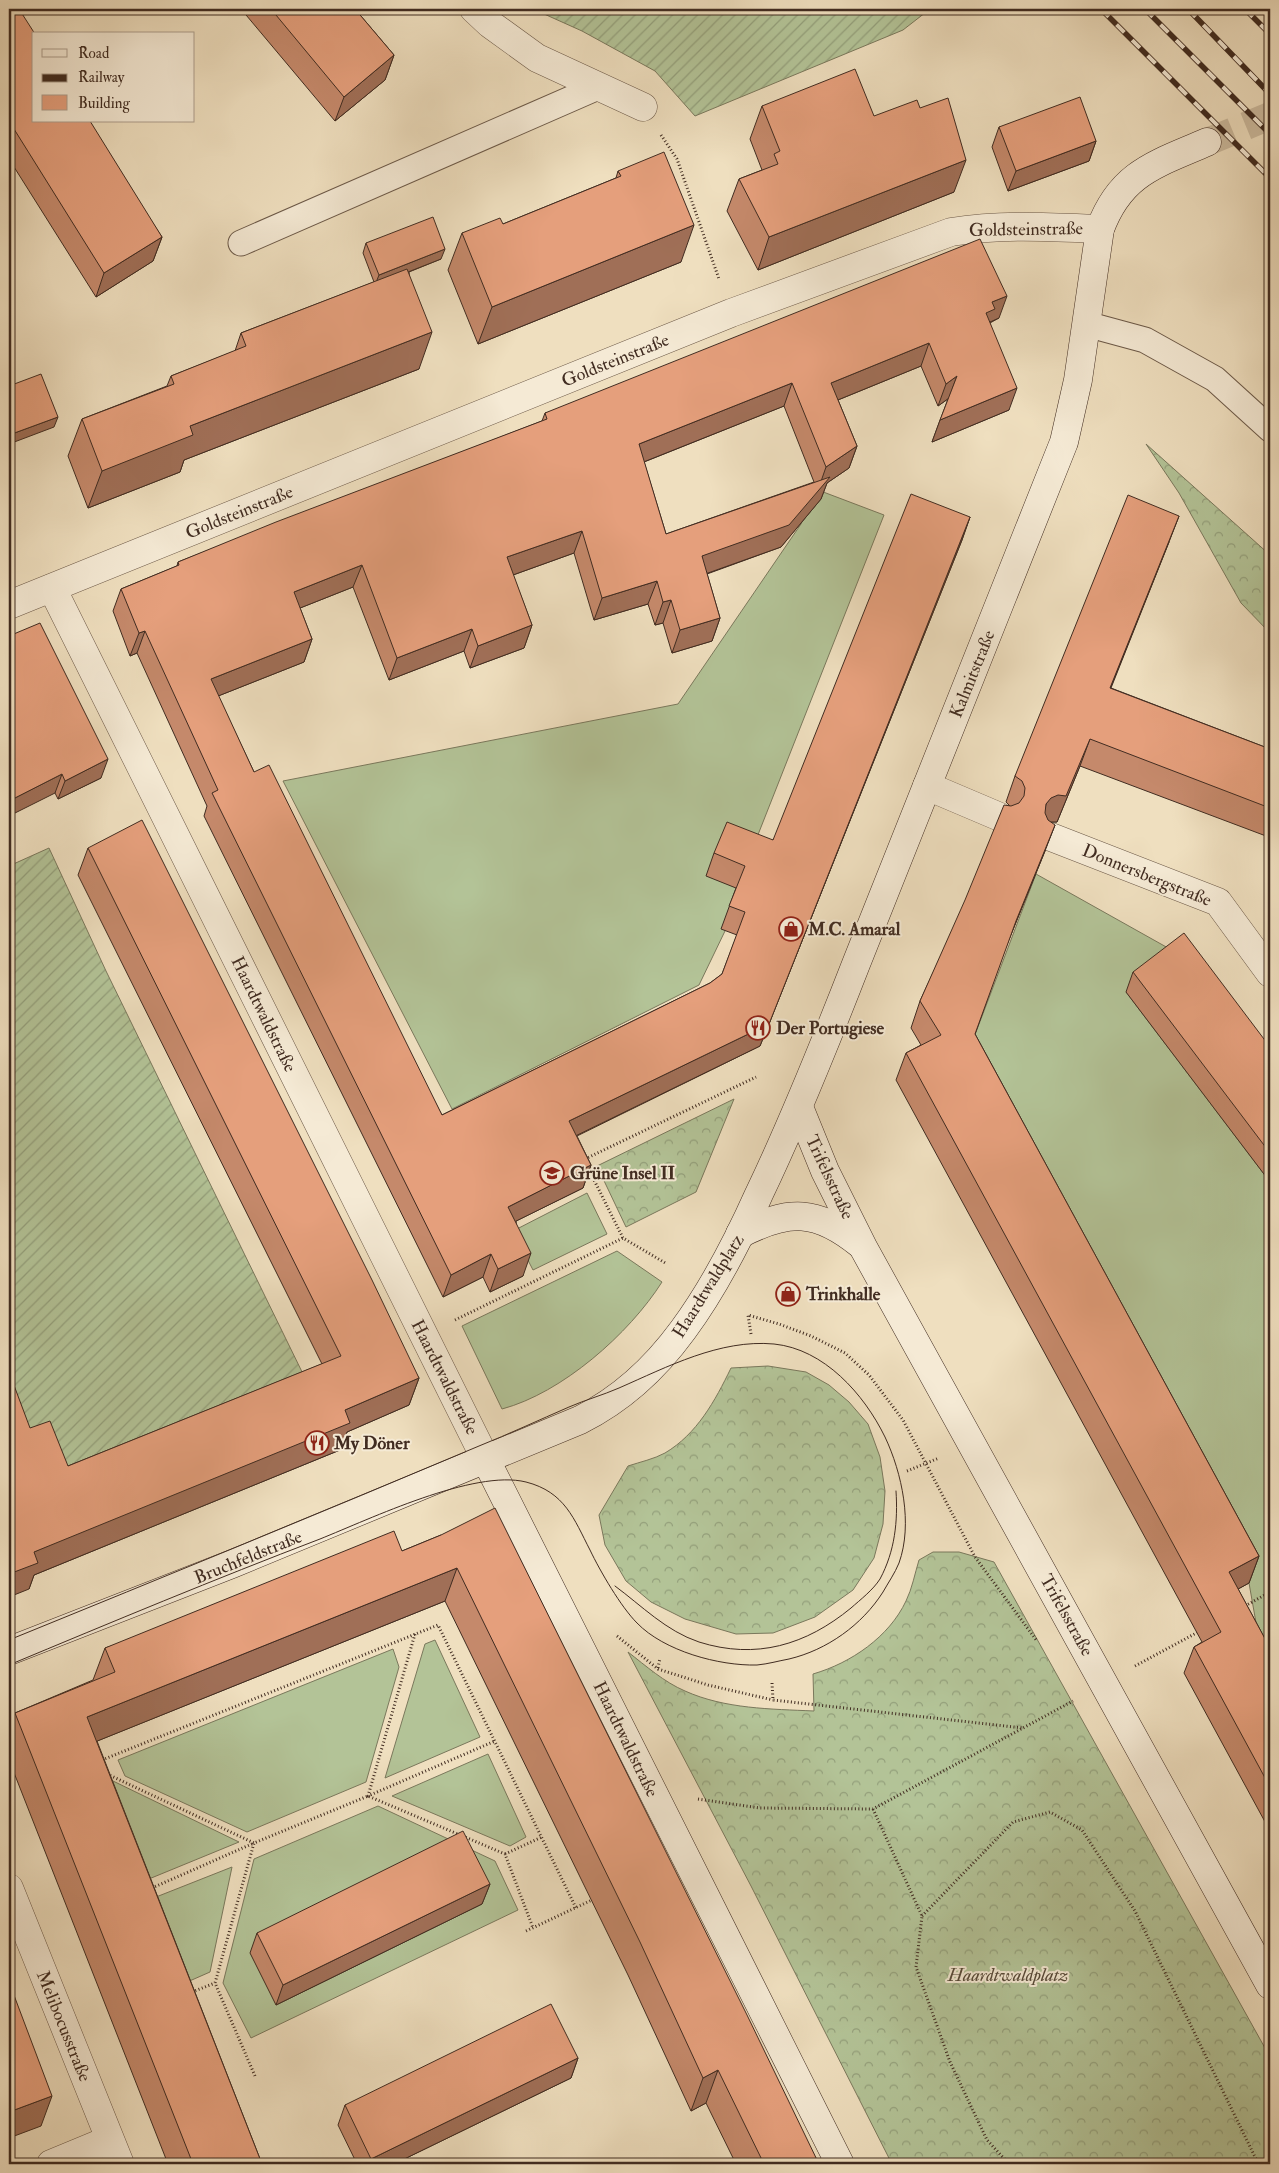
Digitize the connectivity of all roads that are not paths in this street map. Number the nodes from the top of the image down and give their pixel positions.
1 (474, 9) edge
2 (598, 87) junction
3 (643, 107) road end
4 (1207, 142) tunnel mouth
5 (1100, 229) junction
6 (241, 243) dead end
7 (1086, 324) junction
8 (1270, 429) edge
9 (52, 588) junction
10 (9, 605) edge
11 (927, 786) junction
12 (1000, 817) edge
13 (1051, 837) edge
14 (1270, 973) edge
15 (799, 1107) junction
16 (740, 1234) junction
17 (863, 1247) junction
18 (486, 1460) junction
19 (9, 1651) edge
20 (9, 1888) edge
21 (1270, 1985) edge
22 (114, 2152) edge
23 (51, 2164) edge
24 (840, 2164) edge

1 - 2 street
2 - 3 street
2 - 6 lane
4 - 5 street, Goldsteinstraße
5 - 7 street, Kalmitstraße
5 - 9 street, Goldsteinstraße
7 - 8 lane
7 - 11 street, Kalmitstraße
9 - 10 street, Goldsteinstraße
9 - 18 street, Haardtwaldstraße
11 - 12 street
11 - 15 street, Kalmitstraße
13 - 14 street, Donnersbergstraße
15 - 16 street, Haardtwaldplatz
15 - 17 street, Trifelsstraße
16 - 17 street, Trifelsstraße
16 - 18 street, Haardtwaldplatz
17 - 21 street, Trifelsstraße
18 - 19 street, Bruchfeldstraße
18 - 24 street, Haardtwaldstraße
20 - 22 street, Melibocusstraße
22 - 23 street

